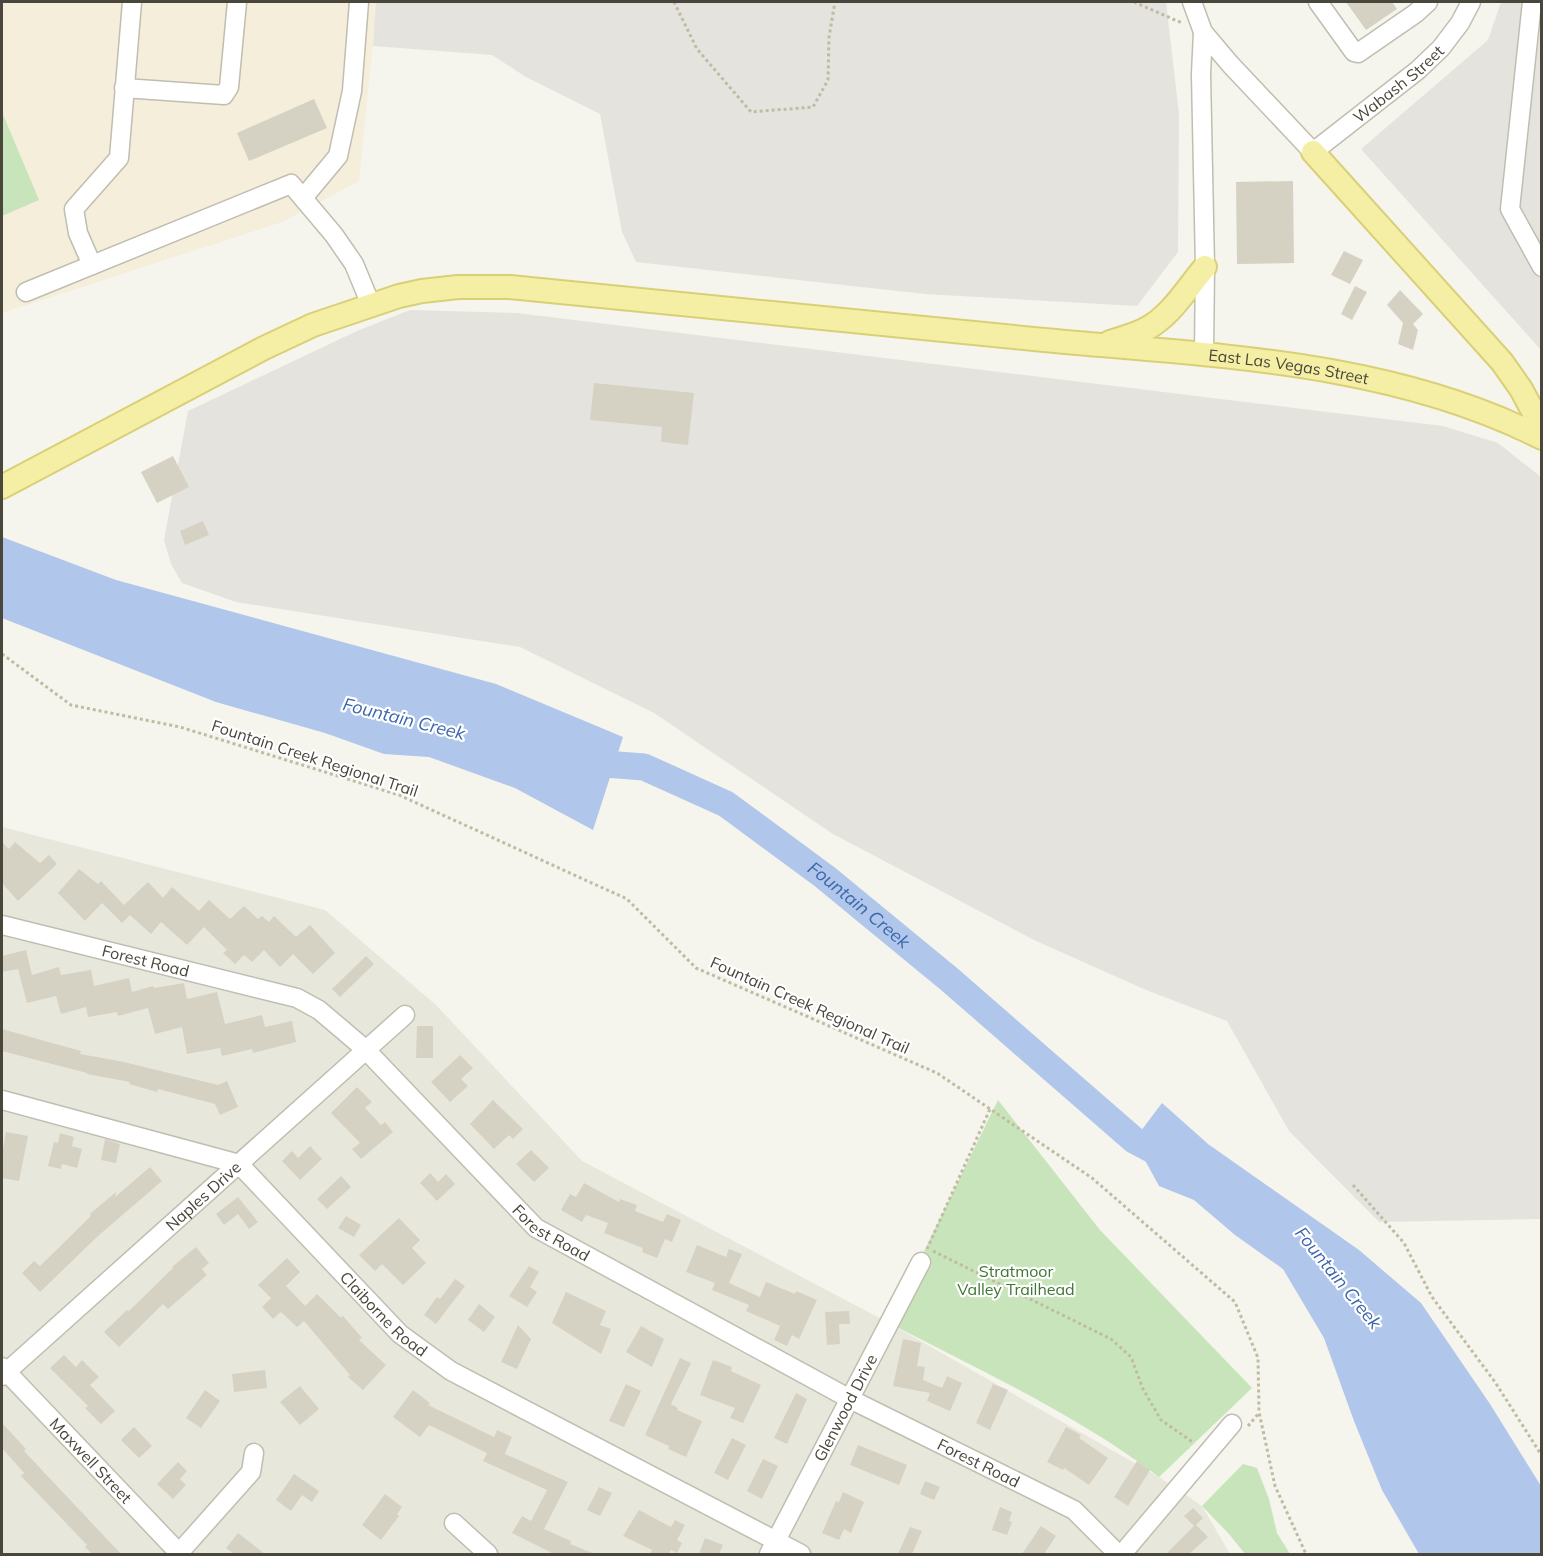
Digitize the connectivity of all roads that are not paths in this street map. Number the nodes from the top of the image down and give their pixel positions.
1 (132, 2) edge
2 (237, 2) edge
3 (359, 2) edge
4 (1192, 2) edge
5 (1318, 2) edge
6 (1428, 2) edge
7 (1471, 2) edge
8 (1532, 2) edge
9 (1203, 32) junction
10 (124, 88) junction
11 (1313, 152) junction
12 (303, 198) junction
13 (92, 266) junction
14 (1205, 267) junction
15 (1542, 267) edge
16 (26, 292) dead end
17 (371, 305) junction
18 (1101, 345) junction
19 (1204, 353) junction
20 (1542, 428) edge
21 (1542, 438) edge
22 (2, 487) edge
23 (2, 925) edge
24 (405, 1015) dead end
25 (365, 1049) junction
26 (2, 1100) edge
27 (239, 1164) junction
28 (924, 1255) road end
29 (3, 1371) edge
30 (850, 1399) junction
31 (1232, 1424) dead end
32 (254, 1453) dead end
33 (454, 1523) dead end
34 (773, 1548) edge
35 (180, 1554) edge
36 (488, 1554) edge
37 (801, 1554) edge
38 (1120, 1554) edge

1 - 10 street
2 - 10 street
3 - 12 street
4 - 9 street, East Las Vegas Street
5 - 6 street
7 - 11 street, Wabash Street
8 - 15 street
9 - 11 street, East Las Vegas Street
9 - 14 street, East Las Vegas Street
10 - 13 street
11 - 20 main road
12 - 13 street
12 - 17 street
13 - 16 street
14 - 18 main road
14 - 19 street, East Las Vegas Street
17 - 18 main road
17 - 22 main road
18 - 19 main road
19 - 21 main road, East Las Vegas Street
23 - 25 street, Forest Road
24 - 25 street, Naples Drive
25 - 27 street, Naples Drive
25 - 30 street, Forest Road
26 - 27 street
27 - 29 street, Naples Drive
27 - 34 street, Claiborne Road
28 - 30 street, Glenwood Drive
29 - 35 street, Maxwell Street
30 - 34 street, Glenwood Drive
30 - 38 street, Forest Road
31 - 38 street
32 - 35 street
33 - 36 street
34 - 37 street, Claiborne Road

